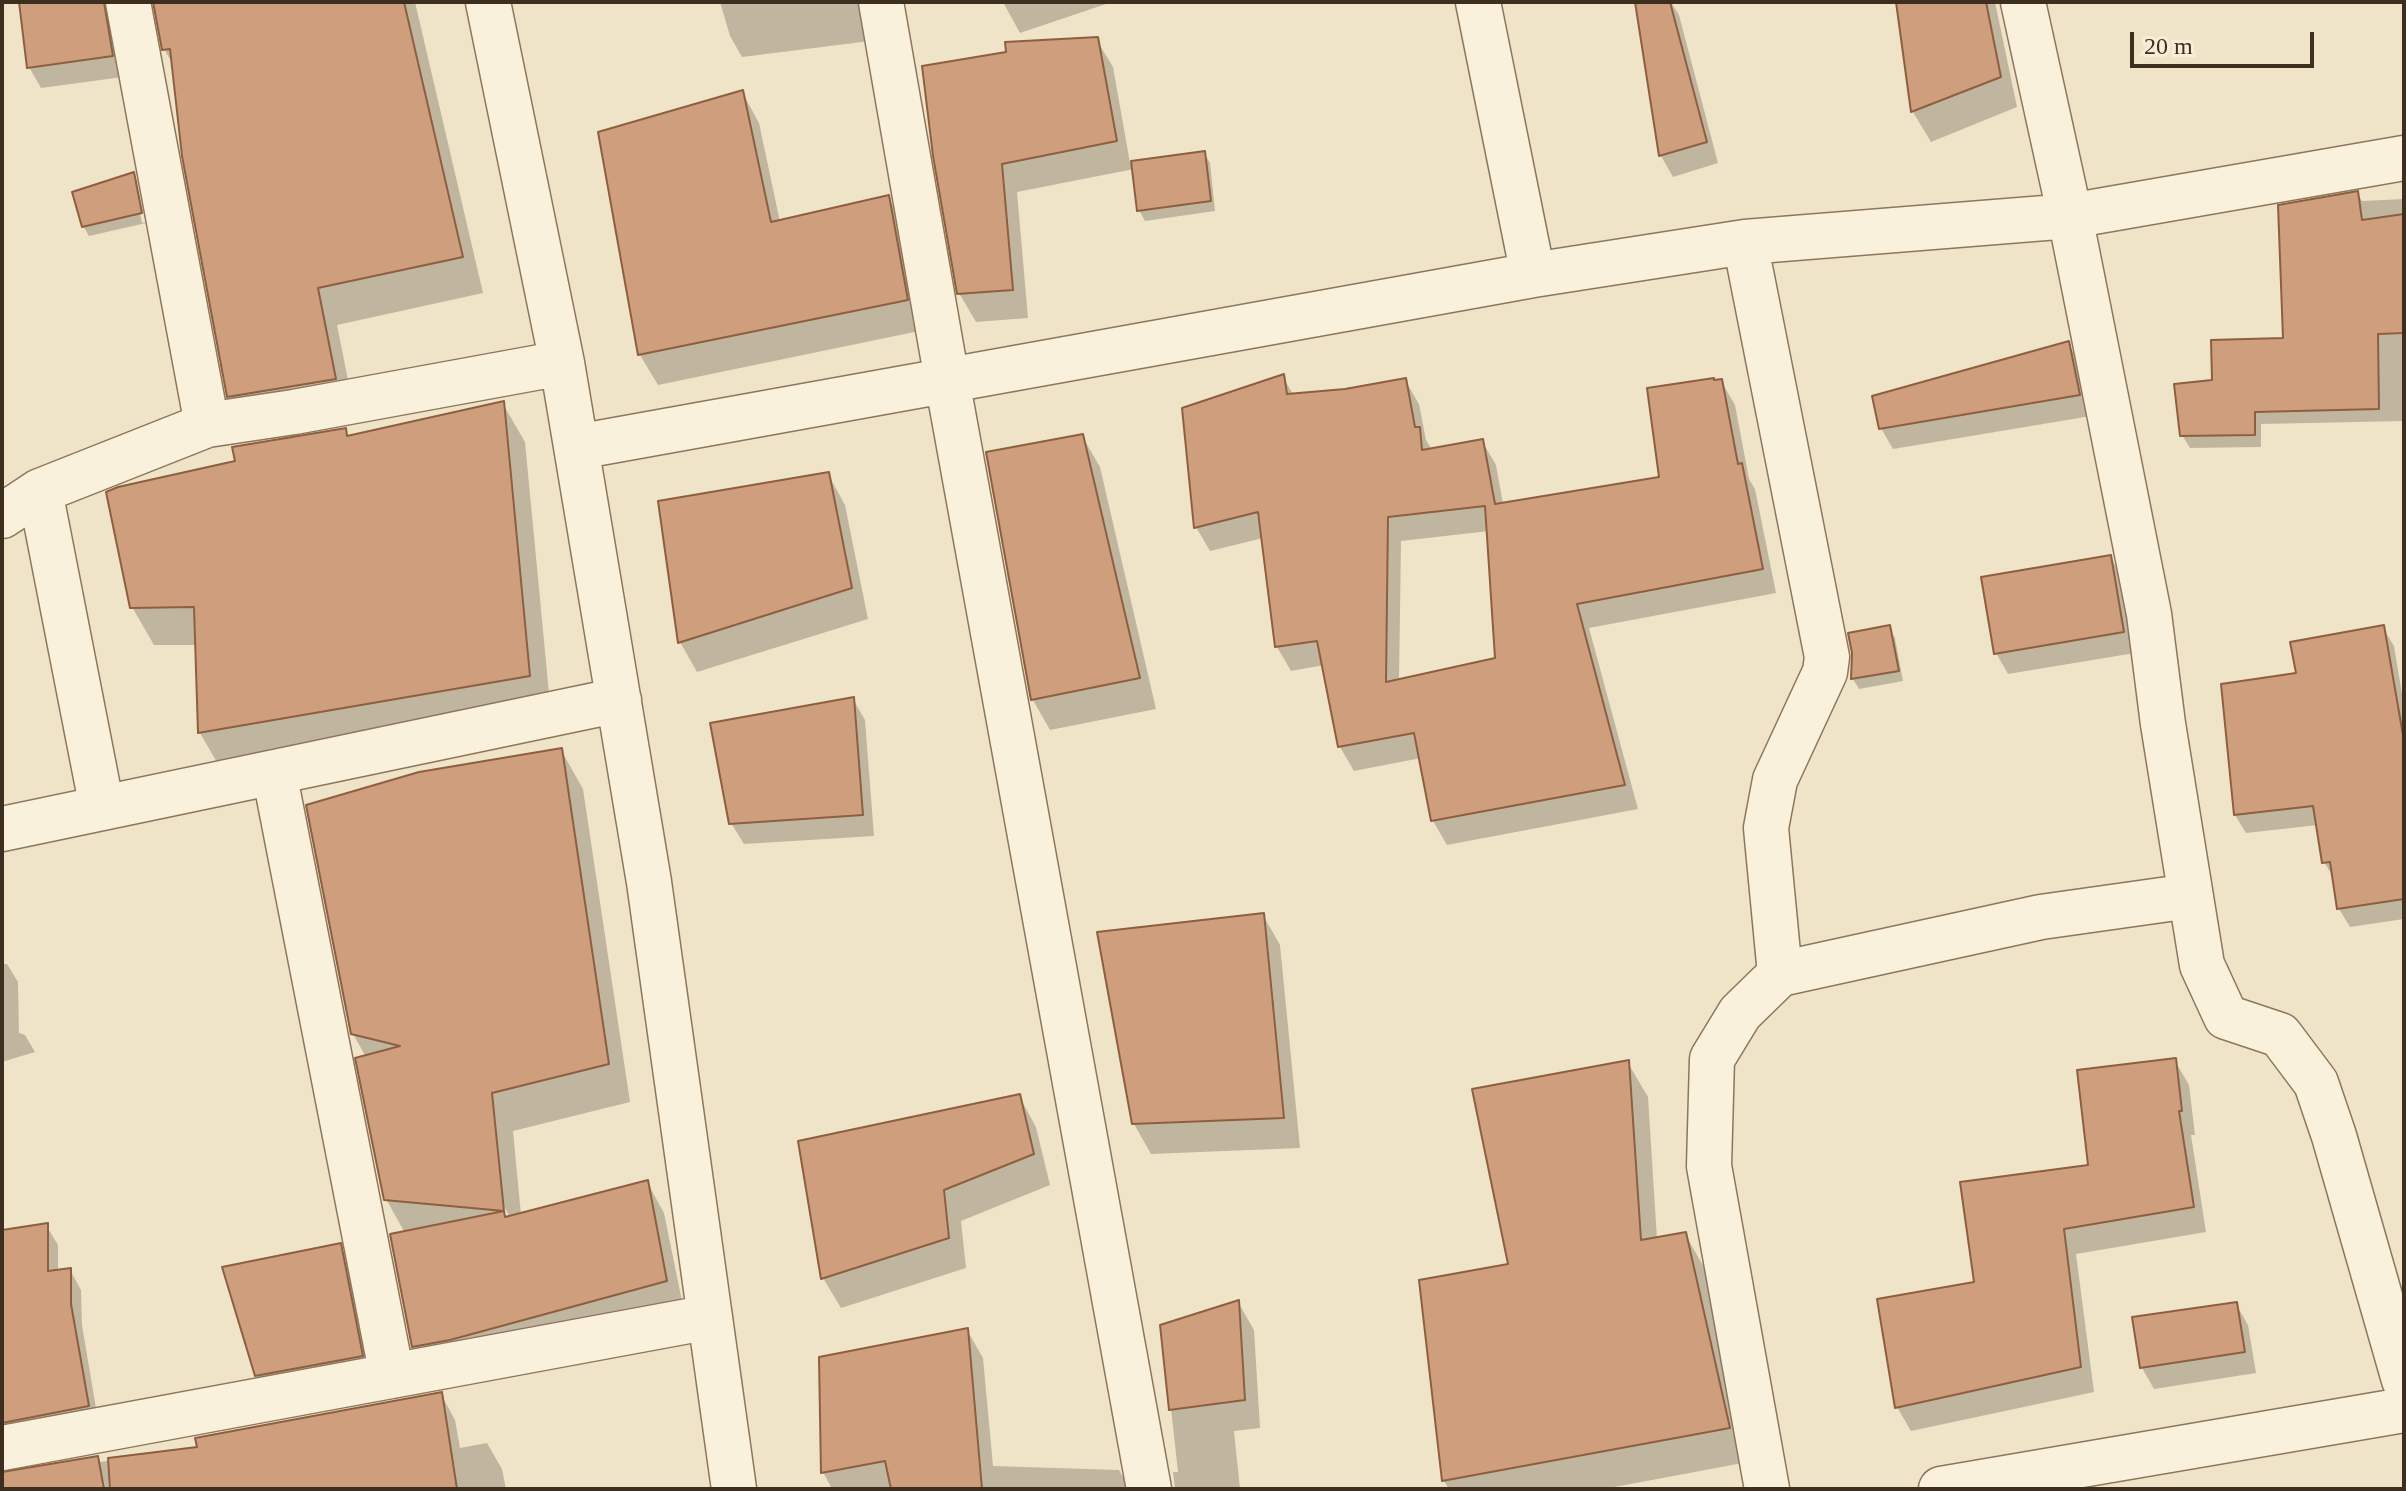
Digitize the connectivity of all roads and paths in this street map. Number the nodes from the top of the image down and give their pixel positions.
1 (128, 2) edge
2 (488, 2) edge
3 (881, 2) edge
4 (1478, 2) edge
5 (2023, 2) edge
6 (2404, 158) edge
7 (2070, 216) junction
8 (1745, 242) junction
9 (1533, 275) junction
10 (562, 363) junction
11 (947, 380) junction
12 (207, 425) junction
13 (577, 447) junction
14 (40, 491) junction
15 (2, 516) edge
16 (619, 700) junction
17 (274, 772) junction
18 (102, 808) junction
19 (2, 829) edge
20 (2190, 896) junction
21 (1780, 974) junction
22 (710, 1317) junction
23 (392, 1376) junction
24 (2404, 1380) edge
25 (2404, 1410) edge
26 (2, 1448) edge
27 (2012, 1484) edge
28 (734, 1489) edge
29 (1149, 1489) edge
30 (1767, 1489) edge
31 (1941, 1489) edge

1 - 12 street
2 - 10 street
3 - 11 street
4 - 9 street
5 - 7 street
6 - 7 street
7 - 8 street
7 - 20 street
8 - 9 street
8 - 21 street
9 - 11 street
10 - 12 street
10 - 13 street
11 - 13 street
11 - 29 street
12 - 14 street
13 - 16 street
14 - 15 street
14 - 18 street
16 - 17 street
16 - 22 street
17 - 18 street
17 - 23 street
18 - 19 street
20 - 21 street
20 - 24 street
21 - 30 street
22 - 23 street
22 - 28 street
23 - 26 street
25 - 27 street
27 - 31 street

